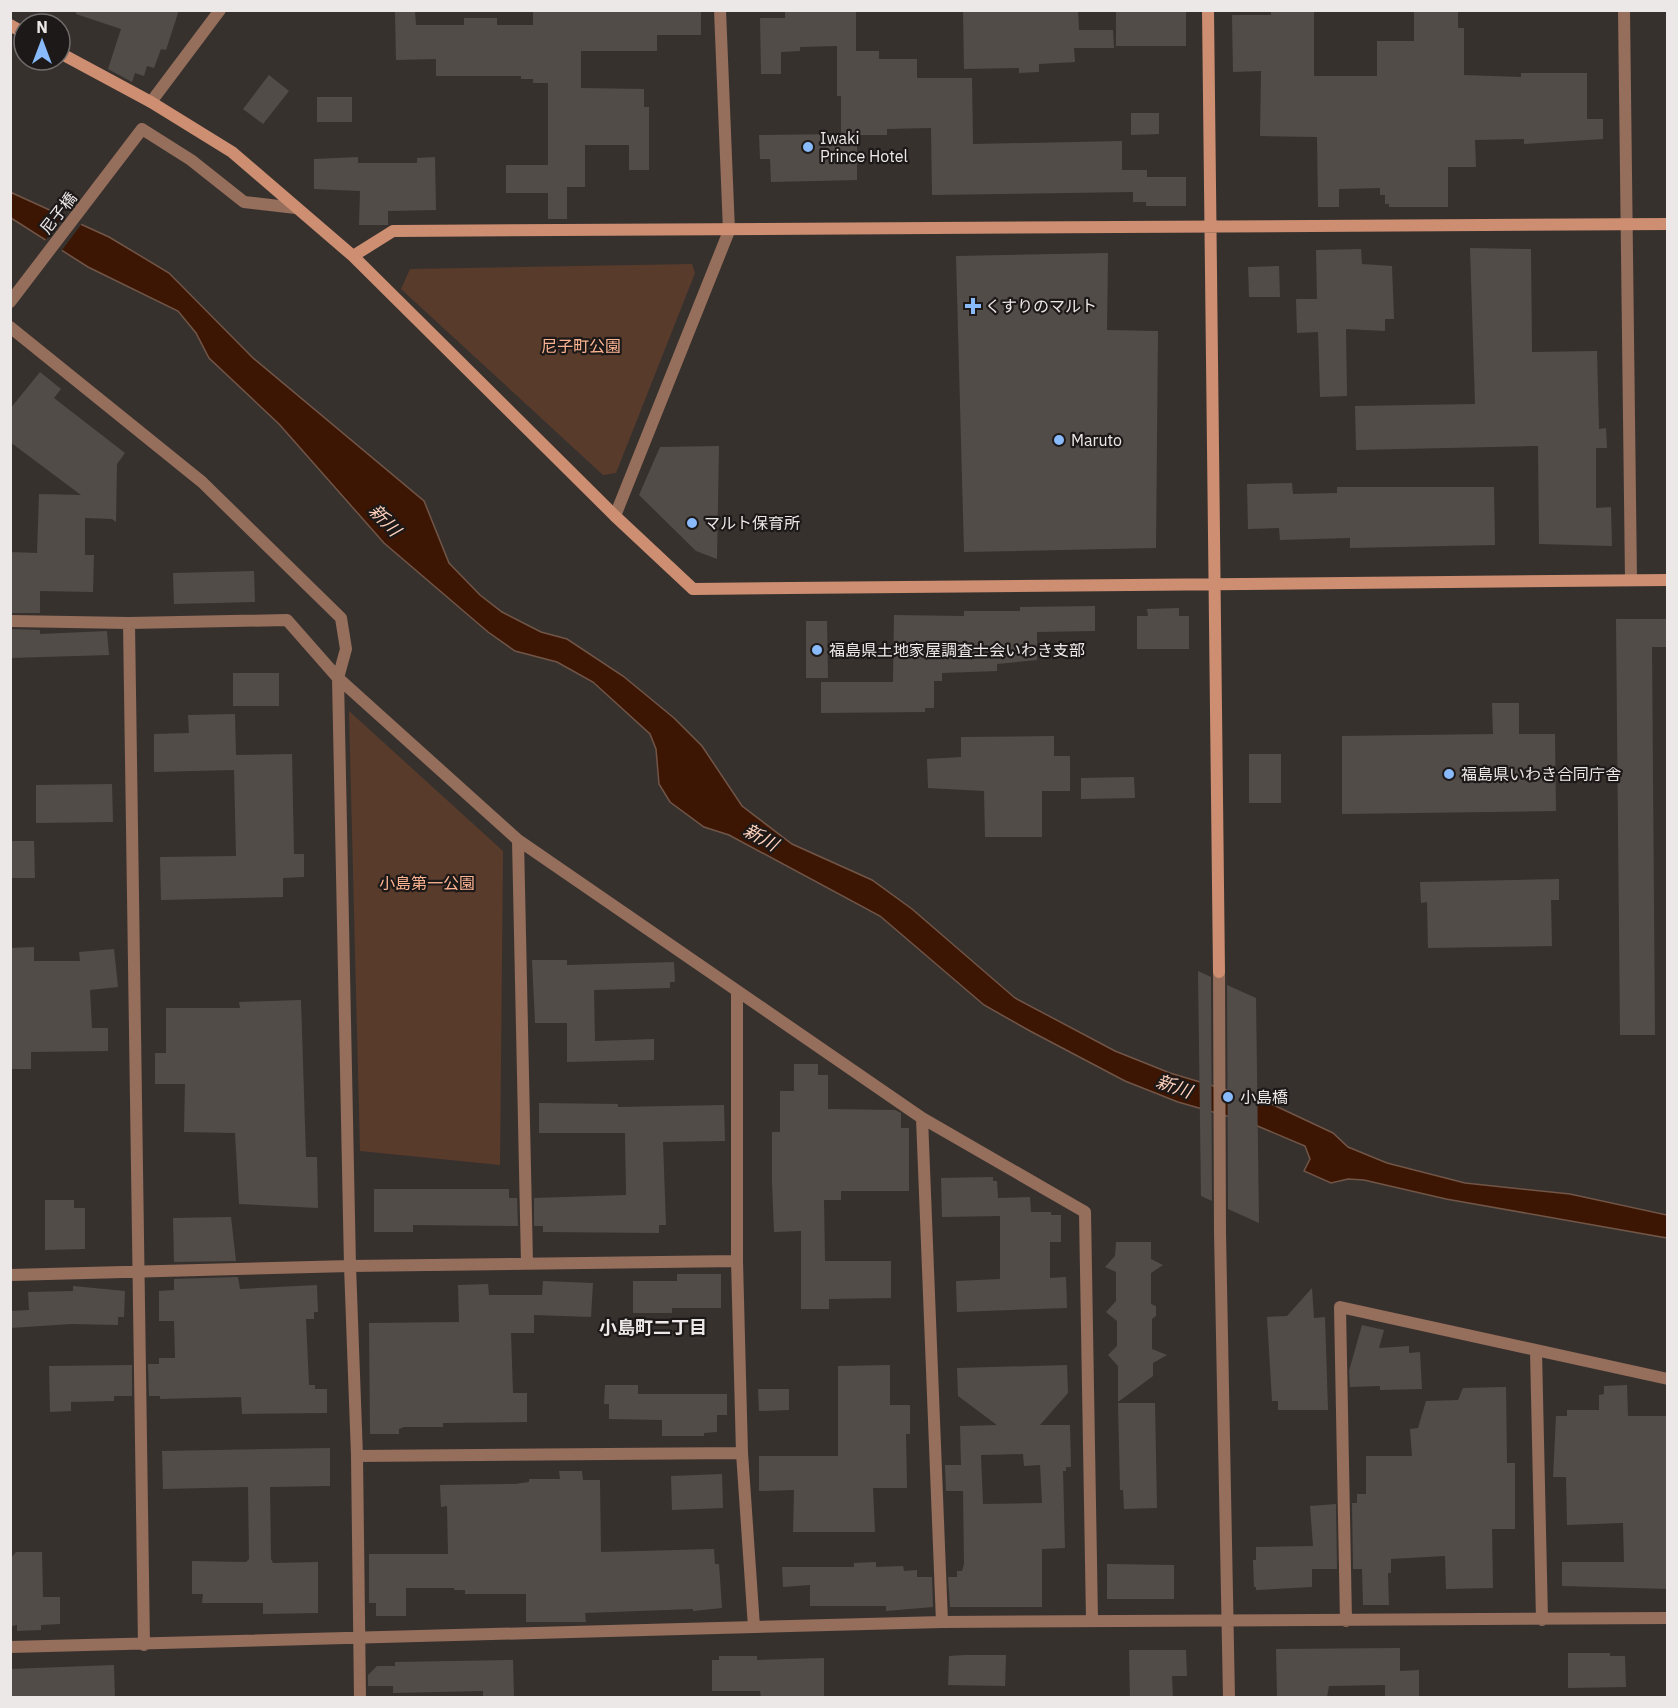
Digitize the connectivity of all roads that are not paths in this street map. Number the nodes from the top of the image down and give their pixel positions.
1 (220, 10) edge
2 (720, 10) edge
3 (1208, 10) edge
4 (1624, 10) edge
5 (72, 59) edge
6 (151, 102) junction
7 (296, 208) junction
8 (1668, 224) edge
9 (1627, 225) junction
10 (1212, 226) junction
11 (729, 231) junction
12 (353, 256) junction
13 (10, 302) edge
14 (10, 327) edge
15 (615, 516) junction
16 (1631, 580) junction
17 (1668, 580) edge
18 (1216, 584) junction
19 (10, 621) edge
20 (129, 623) junction
21 (338, 678) junction
22 (518, 840) junction
23 (737, 993) junction
24 (922, 1118) junction
25 (738, 1261) junction
26 (527, 1263) junction
27 (350, 1266) junction
28 (140, 1273) junction
29 (10, 1275) edge
30 (1536, 1352) junction
31 (1668, 1379) edge
32 (742, 1453) junction
33 (357, 1456) junction
34 (1668, 1618) edge
35 (1092, 1620) junction
36 (1227, 1620) junction
37 (1542, 1620) junction
38 (1346, 1621) junction
39 (942, 1622) junction
40 (754, 1627) junction
41 (360, 1638) junction
42 (144, 1645) junction
43 (10, 1647) edge
44 (360, 1698) edge
45 (1229, 1698) edge

1 - 6 street
2 - 11 street
3 - 10 street
4 - 9 street
5 - 6 street
6 - 7 street
7 - 12 street
7 - 13 street, 尼子橋
8 - 9 street
9 - 10 street
9 - 16 street
10 - 11 street
10 - 18 street
11 - 12 street
11 - 15 street
12 - 15 street
14 - 21 street
15 - 18 street
16 - 17 street
16 - 18 street
18 - 36 street
19 - 20 street
20 - 21 street
20 - 28 street
21 - 22 street
21 - 27 street
22 - 23 street
22 - 26 street
23 - 24 street
23 - 25 street
24 - 35 street
24 - 39 street
25 - 26 street
25 - 32 street
26 - 27 street
27 - 28 street
27 - 33 street
28 - 29 street
28 - 42 street
30 - 31 street
30 - 37 street
30 - 38 street
32 - 33 street
32 - 40 street
33 - 41 street
34 - 37 street
35 - 36 street
35 - 39 street
36 - 38 street
36 - 45 street
37 - 38 street
39 - 40 street
40 - 41 street
41 - 42 street
41 - 44 street
42 - 43 street

